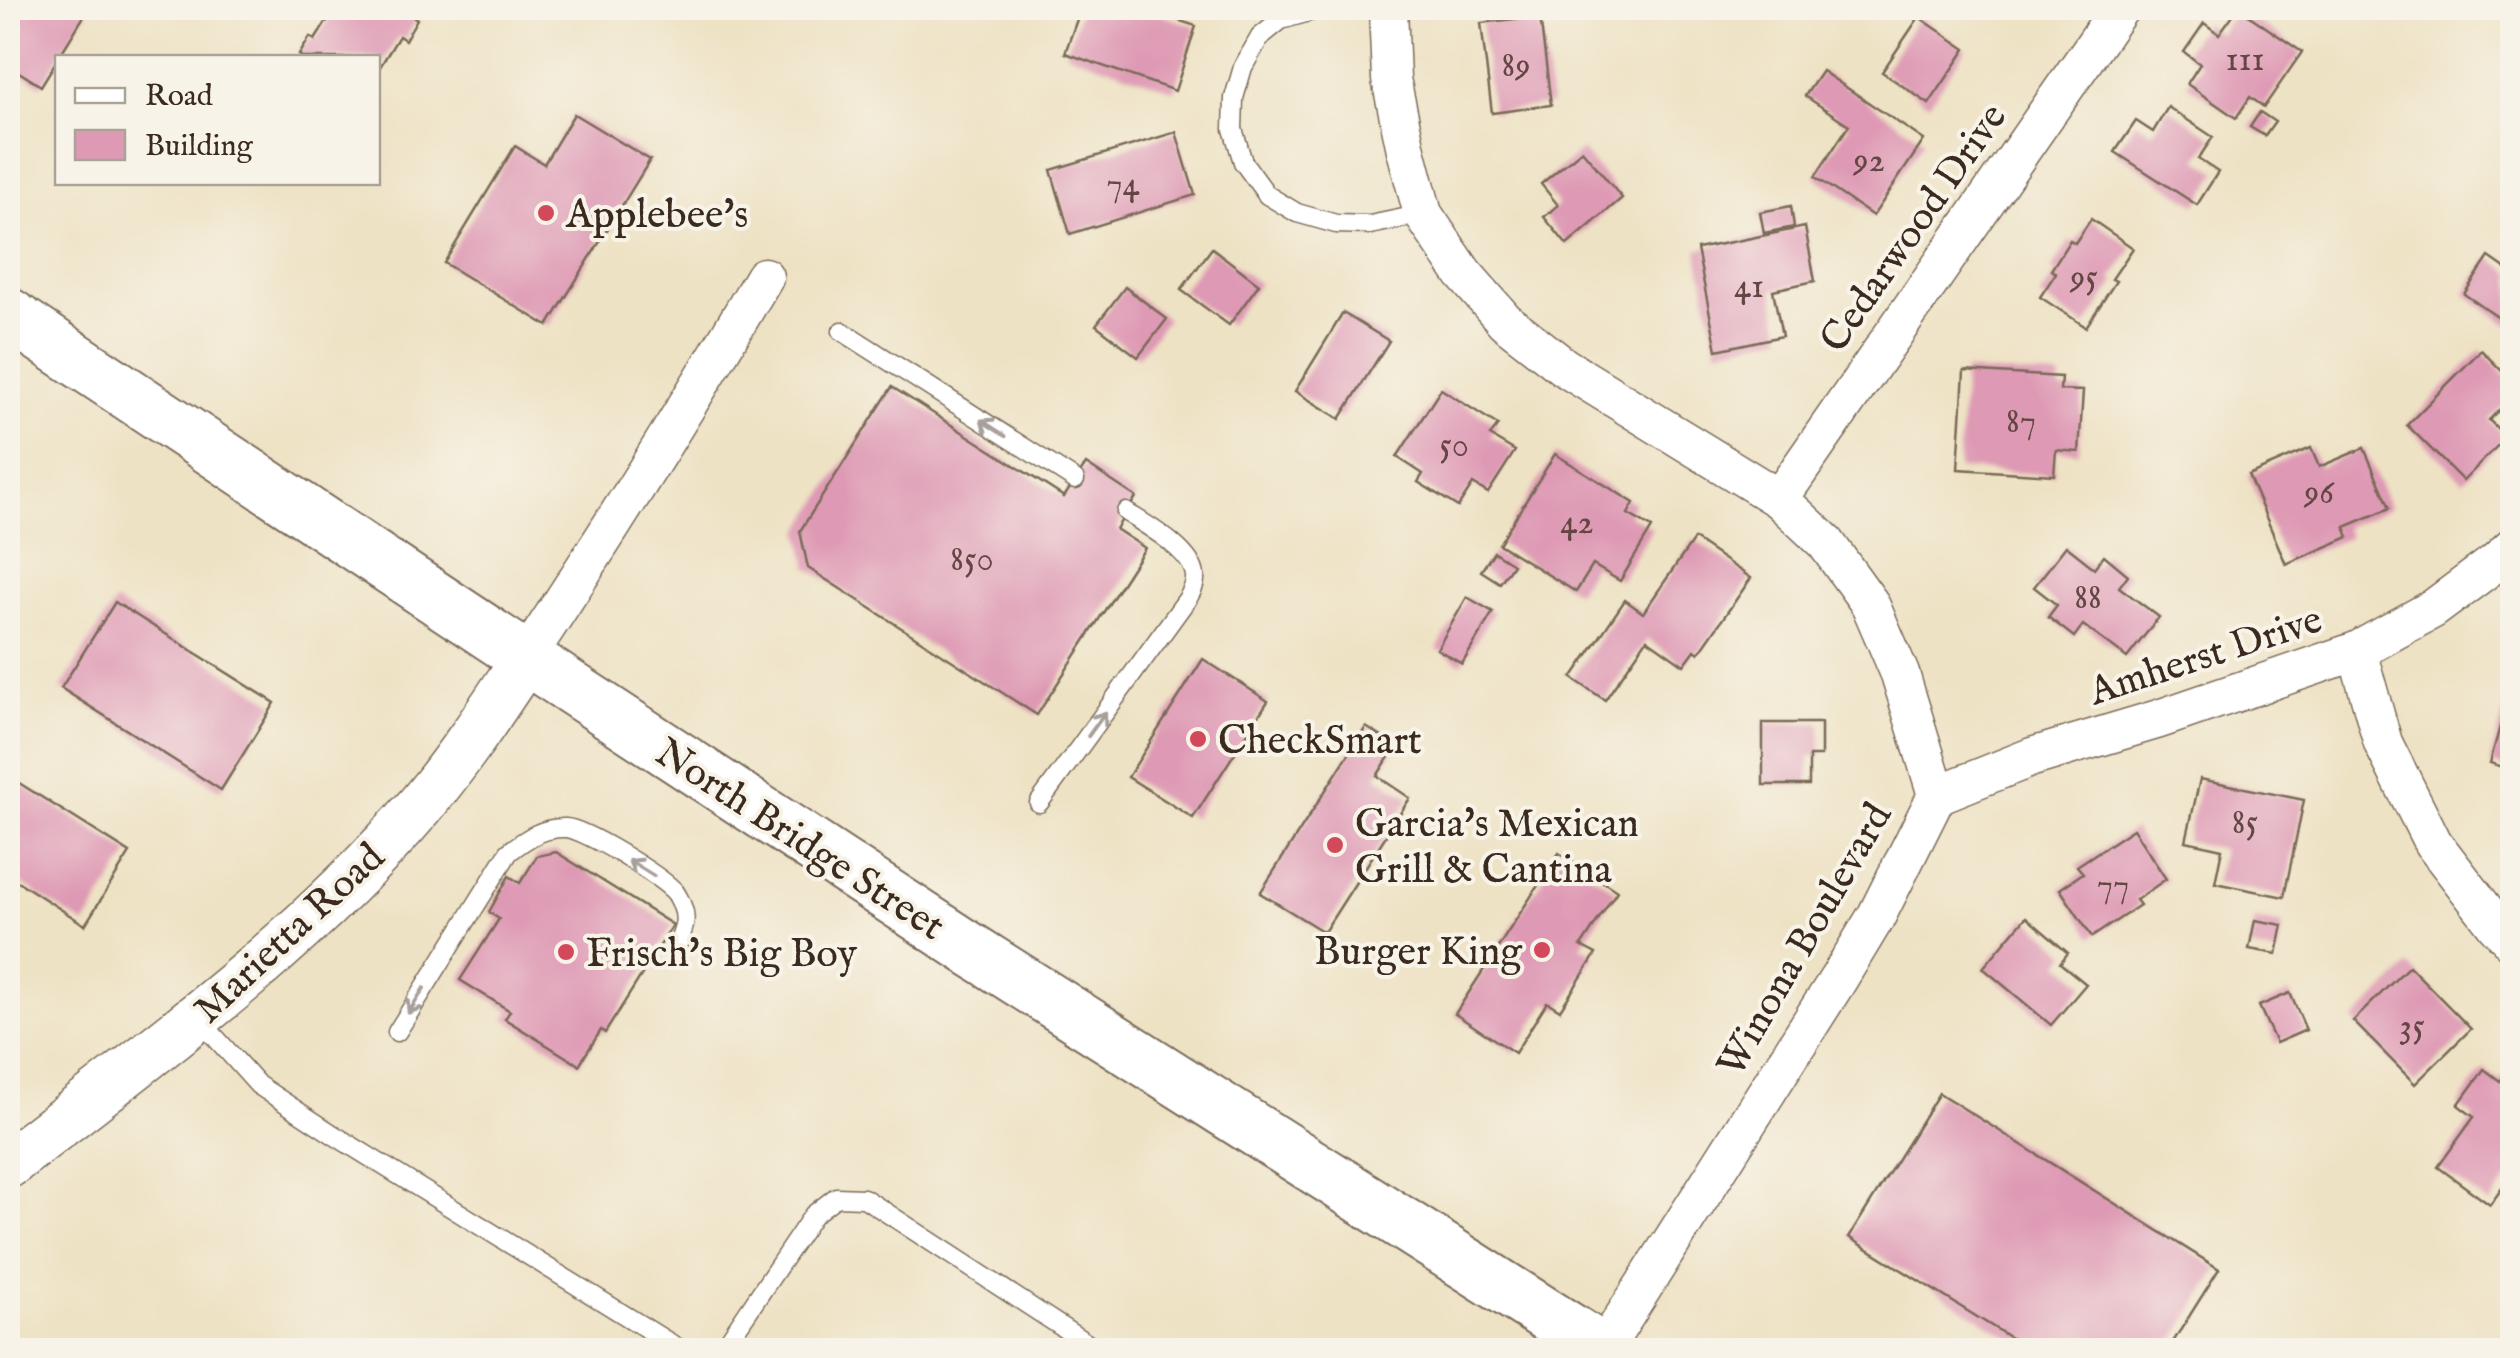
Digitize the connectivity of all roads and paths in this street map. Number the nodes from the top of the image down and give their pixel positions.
1 (1323, 8) edge
2 (1388, 8) edge
3 (2120, 8) edge
4 (1423, 214) junction
5 (764, 278) dead end
6 (8, 314) edge
7 (842, 331) dead end
8 (1075, 480) dead end
9 (1778, 499) junction
10 (1126, 512) dead end
11 (2512, 547) edge
12 (2357, 651) junction
13 (526, 658) junction
14 (1938, 796) junction
15 (1039, 802) dead end
16 (2512, 942) edge
17 (678, 944) dead end
18 (197, 1017) junction
19 (397, 1032) dead end
20 (8, 1164) edge
21 (681, 1350) edge
22 (722, 1350) edge
23 (1098, 1350) edge
24 (1602, 1350) edge

1 - 4 lane
2 - 4 street, Winona Boulevard
3 - 9 street, Cedarwood Drive
4 - 9 street, Winona Boulevard
5 - 13 street
6 - 13 main road, North Bridge Street
8 -> 7 lane
9 - 14 street, Winona Boulevard
15 -> 10 lane
11 - 12 street
12 - 14 street, Amherst Drive
12 - 16 street, Amherst Drive
13 - 18 street, Marietta Road
13 - 24 main road, North Bridge Street
14 - 24 street, Winona Boulevard
17 -> 19 lane
18 - 20 street, Marietta Road
18 - 21 lane
22 - 23 lane

